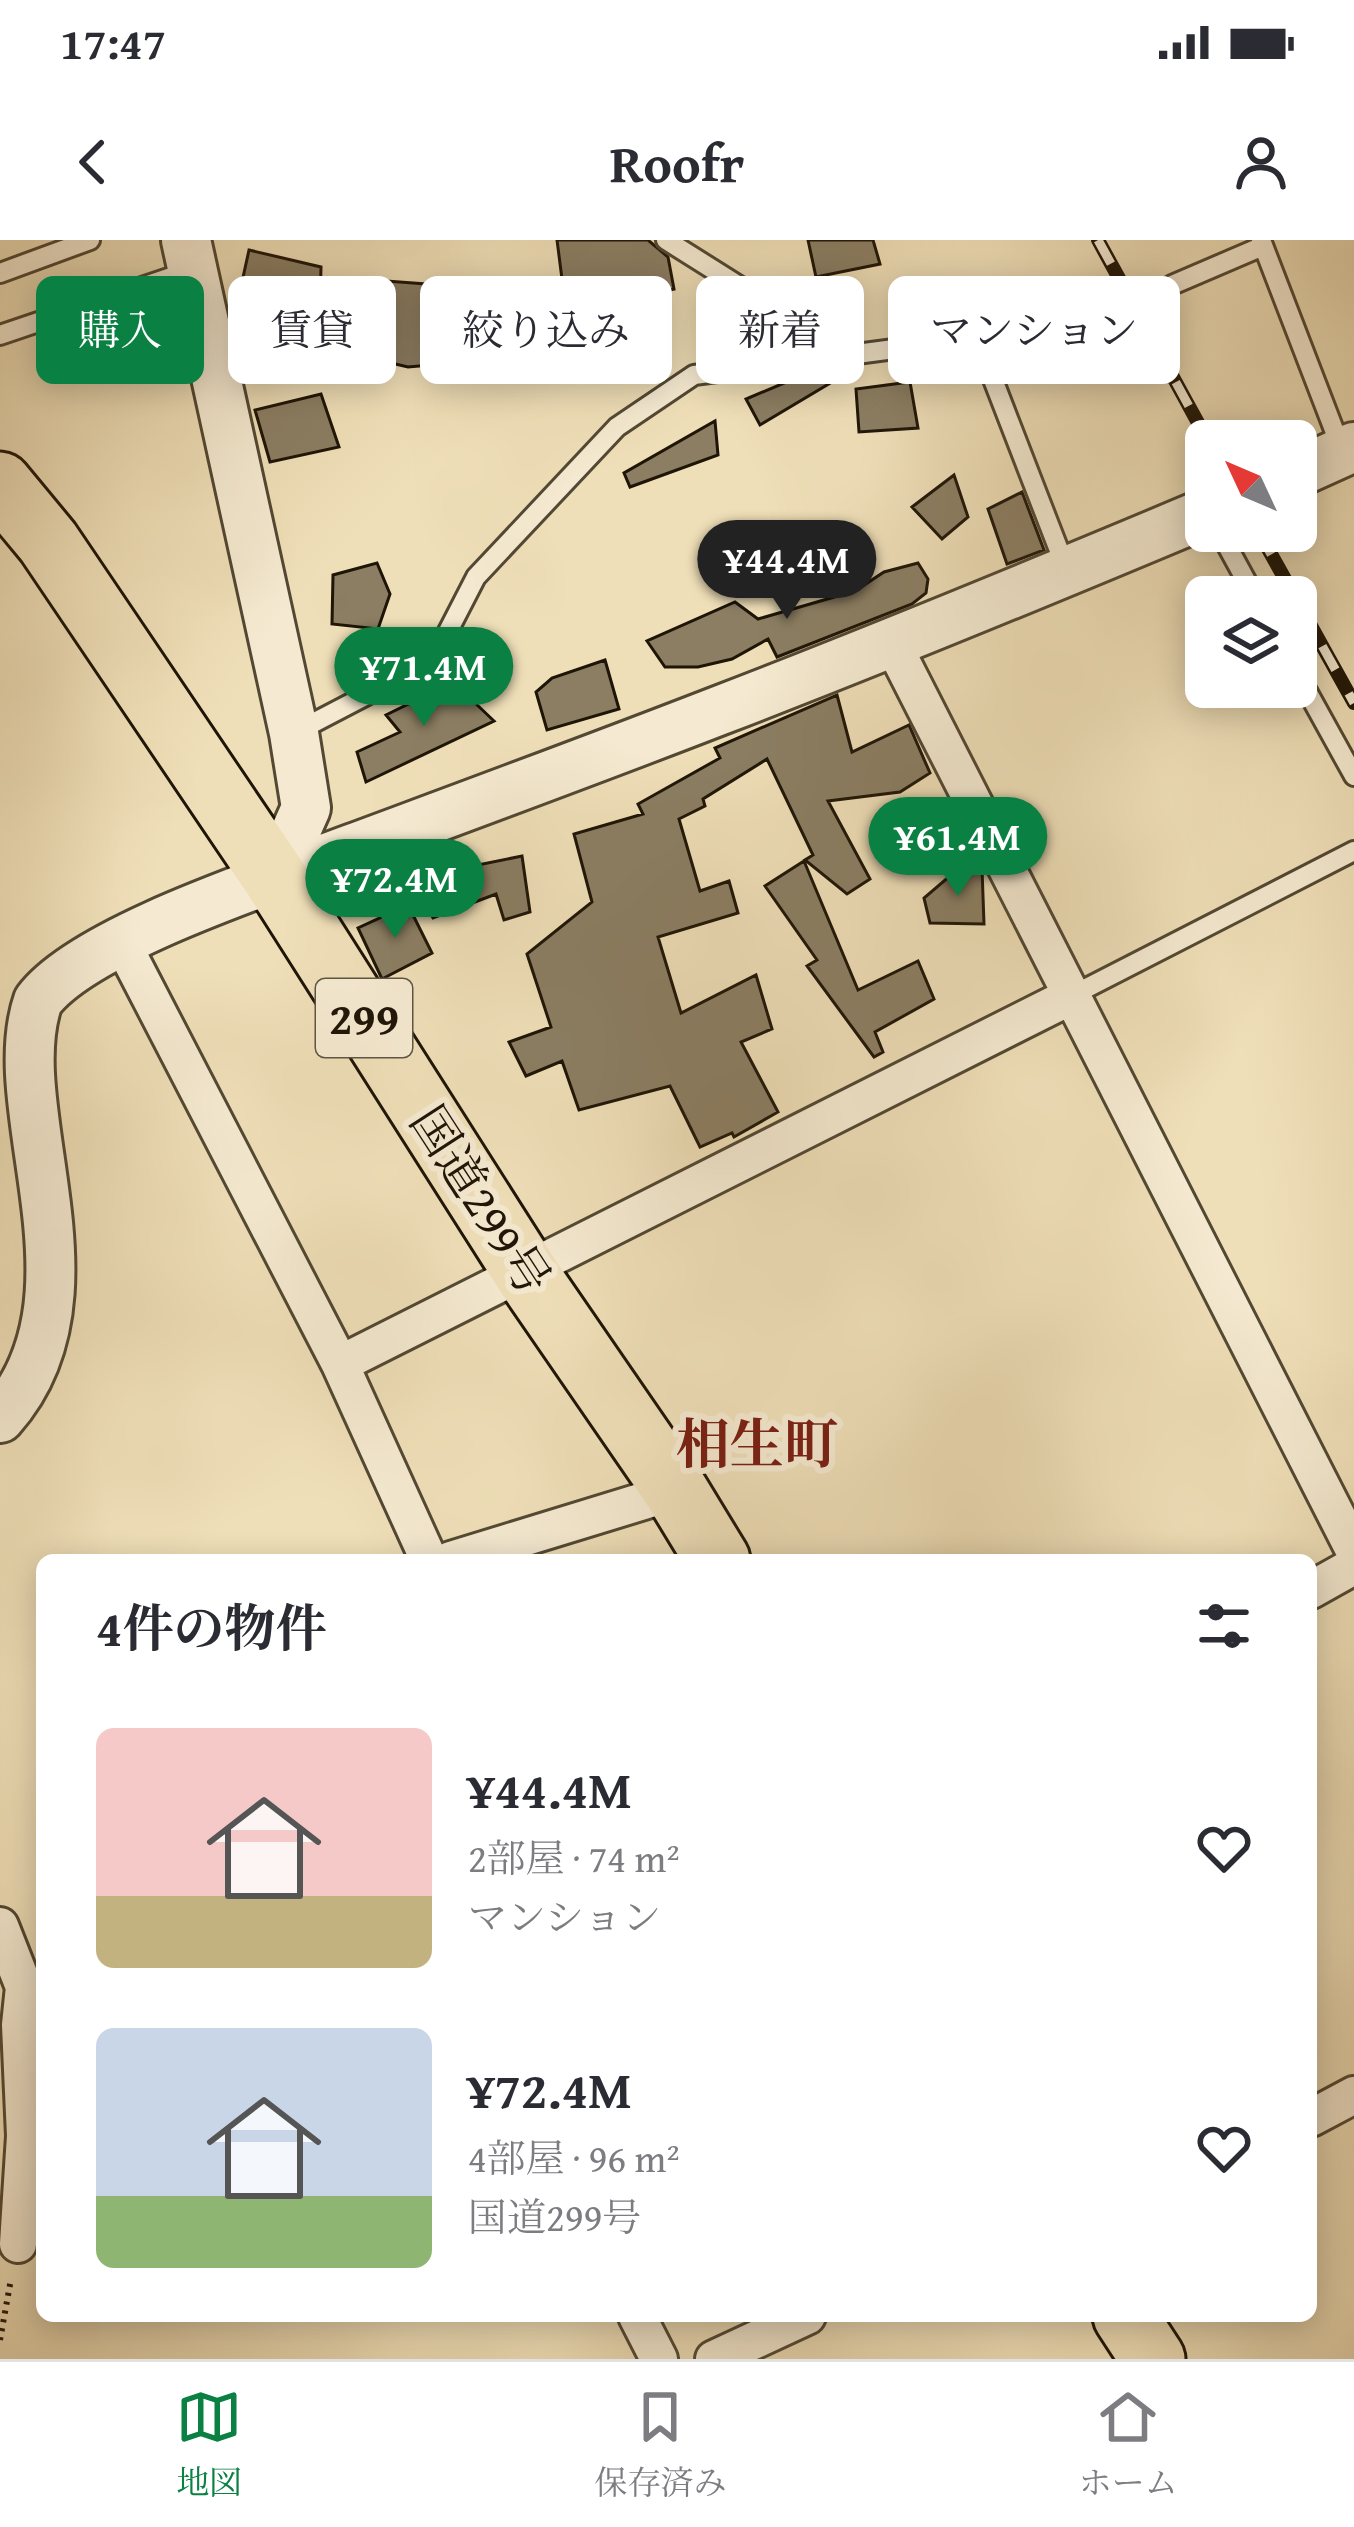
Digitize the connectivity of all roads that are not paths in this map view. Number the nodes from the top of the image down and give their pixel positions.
1 (90, 240) edge
2 (666, 240) edge
3 (1262, 243) edge
4 (189, 255) edge
5 (0, 273) edge
6 (723, 276) edge
7 (1180, 281) edge
8 (0, 335) edge
9 (696, 375) edge
10 (995, 384) edge
11 (1350, 456) edge
12 (1317, 466) edge
13 (0, 484) edge
14 (1185, 522) edge
15 (1067, 571) junction
16 (890, 640) junction
17 (1317, 708) edge
18 (294, 734) junction
19 (1354, 776) edge
20 (1354, 851) edge
21 (275, 878) junction
22 (122, 941) junction
23 (1072, 994) junction
24 (526, 1273) junction
25 (340, 1364) junction
26 (0, 1418) edge
27 (676, 1491) junction
28 (1354, 1550) edge
29 (426, 1554) edge
30 (471, 1554) edge
31 (714, 1554) edge
32 (1354, 1566) edge
33 (1317, 1587) edge
34 (0, 1926) edge
35 (33, 1985) edge
36 (0, 2032) edge
37 (1352, 2101) edge
38 (1317, 2116) edge
39 (18, 2244) road end
40 (640, 2322) edge
41 (794, 2322) edge
42 (1129, 2322) edge
43 (659, 2359) edge
44 (713, 2359) edge
45 (1153, 2359) edge

1 - 5 lane
2 - 6 lane
3 - 7 lane
3 - 11 lane
4 - 8 lane
4 - 18 street
9 - 18 lane
10 - 15 lane
11 - 12 street
13 - 21 highway, 国道299号 / 299
14 - 15 street
15 - 16 street
16 - 21 street
16 - 23 street
17 - 19 lane
18 - 21 street
20 - 23 lane
21 - 22 street
21 - 24 highway, 国道299号 / 299
22 - 25 street
22 - 26 street
23 - 24 street
23 - 28 street
24 - 25 street
24 - 27 highway, 国道299号 / 299
25 - 29 street
27 - 30 street
27 - 31 highway, 国道299号 / 299
32 - 33 street
34 - 35 street
35 - 36 street
35 - 39 street
37 - 38 street
40 - 43 street
41 - 44 street
42 - 45 highway

